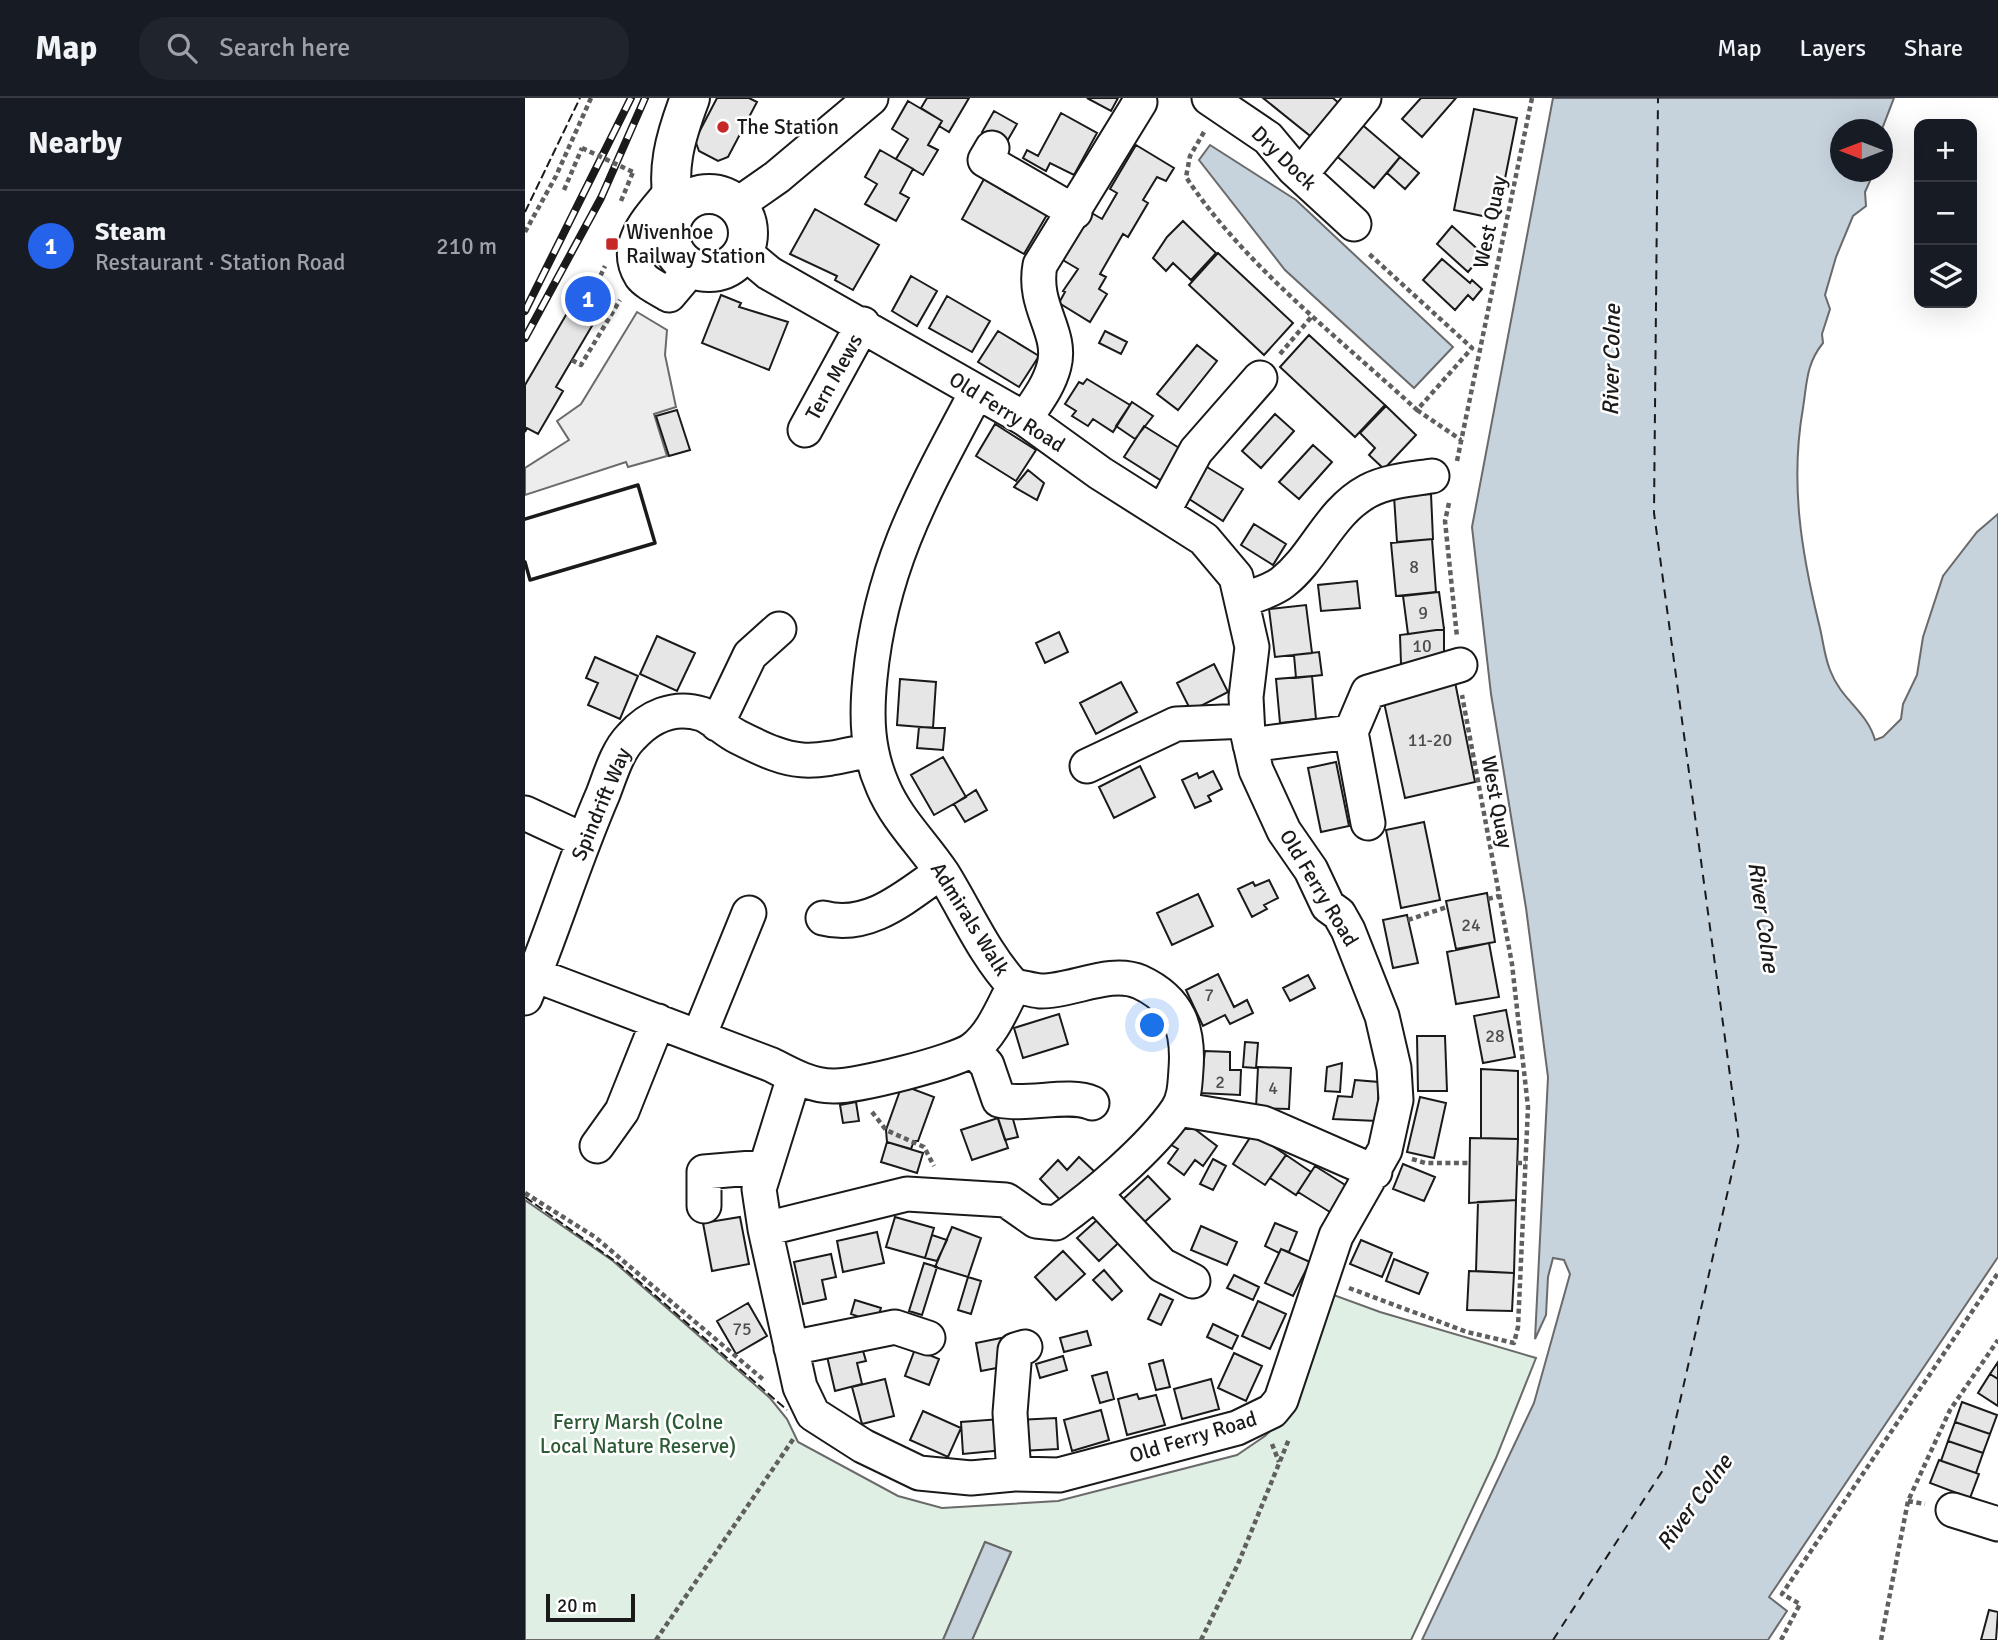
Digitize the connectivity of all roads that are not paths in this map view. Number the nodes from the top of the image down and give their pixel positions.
1 (690, 98) edge
2 (871, 98) edge
3 (1364, 98) edge
4 (1215, 101) edge
5 (1140, 102) dead end
6 (984, 162) dead end
7 (1301, 174) junction
8 (673, 202) junction
9 (737, 205) junction
10 (1075, 212) junction
11 (1354, 224) road end
12 (744, 252) junction
13 (863, 324) junction
14 (1259, 378) road end
15 (976, 393) junction
16 (1025, 419) junction
17 (805, 430) dead end
18 (1446, 480) road end
19 (1163, 512) junction
20 (1243, 600) junction
21 (779, 629) dead end
22 (1460, 665) road end
23 (717, 724) junction
24 (1351, 732) junction
25 (1249, 733) junction
26 (870, 750) junction
27 (1087, 766) dead end
28 (525, 813) edge
29 (1368, 823) dead end
30 (583, 840) junction
31 (941, 872) junction
32 (749, 913) dead end
33 (823, 918) dead end
34 (530, 986) edge
35 (1014, 986) junction
36 (658, 1021) junction
37 (699, 1036) junction
38 (973, 1049) junction
39 (794, 1077) junction
40 (1092, 1103) dead end
41 (1178, 1109) junction
42 (597, 1146) dead end
43 (1380, 1161) junction
44 (764, 1167) junction
45 (1096, 1195) junction
46 (704, 1206) dead end
47 (765, 1229) junction
48 (1193, 1280) dead end
49 (928, 1338) dead end
50 (1025, 1347) dead end
51 (791, 1348) junction
52 (1014, 1474) junction
53 (1953, 1510) dead end
54 (1998, 1524) edge

1 - 8 main road
2 - 9 street
3 - 7 street
4 - 7 street, Dry Dock
5 - 10 street
6 - 10 street
7 - 11 street, Dry Dock
8 - 9 main road
8 - 12 main road
9 - 12 main road
10 - 16 street
12 - 13 street, Old Ferry Road
13 - 15 street, Old Ferry Road
13 - 17 street, Tern Mews
14 - 19 street
15 - 16 street, Old Ferry Road
15 - 26 street, Admirals Walk
16 - 19 street, Old Ferry Road
18 - 20 street
19 - 20 street, Old Ferry Road
20 - 25 street, Old Ferry Road
21 - 23 street
22 - 24 street
23 - 26 street, Spindrift Way
23 - 30 street, Spindrift Way
24 - 25 street
24 - 29 street
25 - 27 street
25 - 43 street, Old Ferry Road
26 - 31 street, Admirals Walk
28 - 30 street
30 - 34 street, Spindrift Way
31 - 33 street
31 - 35 street, Admirals Walk
32 - 37 street
34 - 36 street
35 - 38 street, Admirals Walk
35 - 41 street
36 - 37 street
36 - 42 street
37 - 39 street
38 - 39 street
38 - 40 street
39 - 44 street
41 - 43 street
41 - 45 street
43 - 52 street, Old Ferry Road
44 - 46 street
44 - 47 street
45 - 47 street
45 - 48 street
47 - 51 street
49 - 51 street
50 - 52 street
51 - 52 street, Old Ferry Road
53 - 54 street

